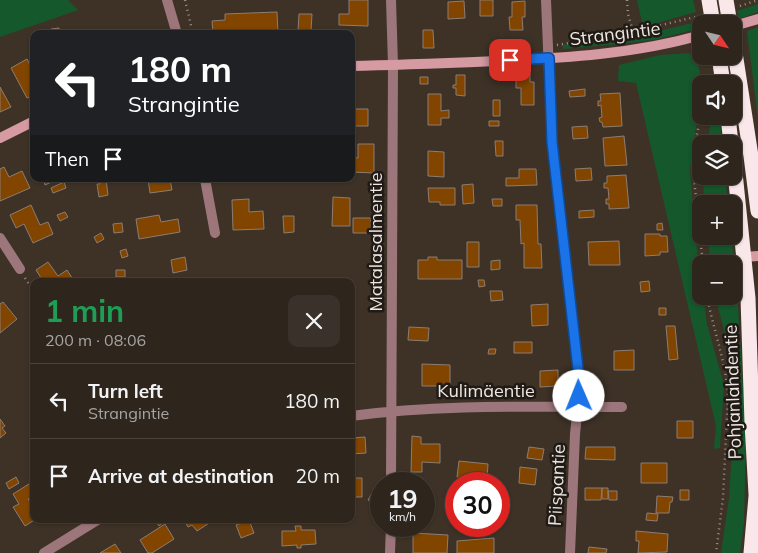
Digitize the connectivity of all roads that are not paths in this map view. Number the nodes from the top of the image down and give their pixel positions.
1 (168, 0) edge
2 (391, 0) edge
3 (546, 0) edge
4 (758, 19) edge
5 (742, 24) edge
6 (176, 30) edge
7 (692, 37) edge
8 (549, 58) junction
9 (393, 65) junction
10 (737, 65) edge
11 (355, 66) edge
12 (30, 123) edge
13 (0, 138) edge
14 (206, 182) edge
15 (738, 185) edge
16 (758, 211) edge
17 (215, 233) dead end
18 (0, 238) edge
19 (751, 257) edge
20 (20, 268) road end
21 (752, 278) edge
22 (578, 407) junction
23 (622, 407) dead end
24 (391, 411) junction
25 (355, 416) edge
26 (391, 472) edge
27 (758, 476) edge
28 (756, 494) junction
29 (93, 523) edge
30 (391, 537) edge
31 (44, 553) edge
32 (390, 553) edge
33 (570, 553) edge
34 (751, 553) edge

1 - 6 street
2 - 9 street, Matalasalmentie
3 - 8 street, Piispantie
4 - 5 street
7 - 8 street, Strangintie
8 - 9 street, Strangintie
8 - 22 street, Piispantie
9 - 11 street, Strangintie
9 - 24 street, Matalasalmentie
10 - 16 highway
12 - 13 street
14 - 17 street
15 - 19 highway, Pohjanlahdentie
18 - 20 street
19 - 21 highway, Pohjanlahdentie
21 - 28 highway, Pohjanlahdentie
22 - 23 street, Kulimäentie
22 - 24 street, Kulimäentie
22 - 33 street, Piispantie
24 - 25 street, Kulimäentie
24 - 26 street, Matalasalmentie
27 - 28 highway, Pohjanlahdentie
28 - 34 highway, Pohjanlahdentie
29 - 31 street
30 - 32 street

